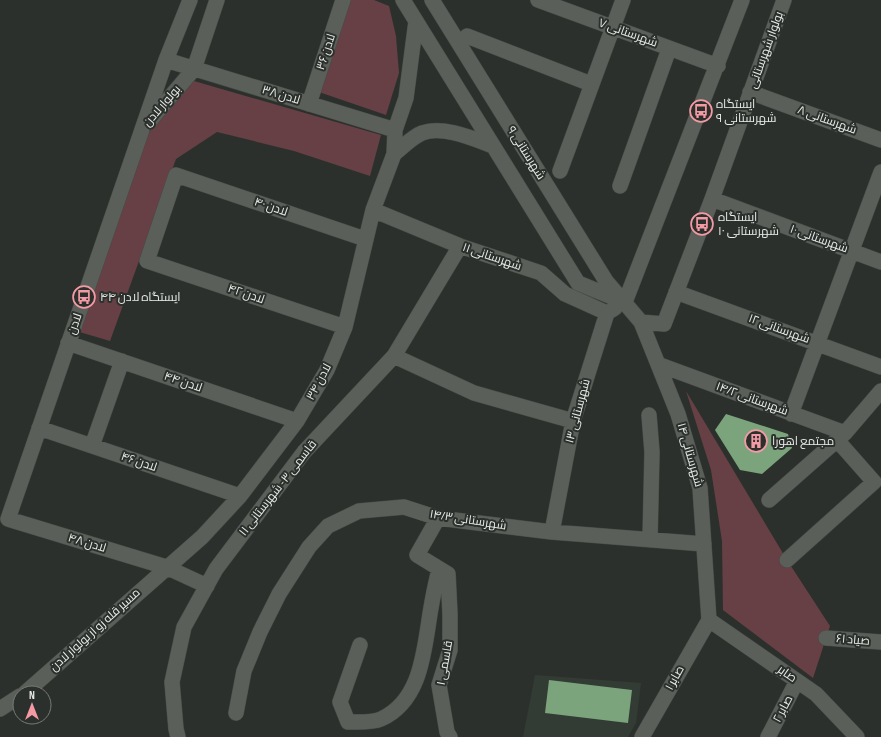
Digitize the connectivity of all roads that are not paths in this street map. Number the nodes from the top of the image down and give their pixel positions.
1 (190, 0) edge
2 (217, 0) edge
3 (343, 0) edge
4 (403, 0) edge
5 (432, 0) edge
6 (538, 0) edge
7 (623, 0) edge
8 (742, 0) edge
9 (784, 0) edge
10 (416, 21) junction
11 (613, 28) junction
12 (467, 36) dead end
13 (669, 48) junction
14 (166, 60) junction
15 (718, 66) junction
16 (194, 69) junction
17 (591, 84) junction
18 (750, 92) junction
19 (309, 104) junction
20 (142, 130) junction
21 (395, 130) junction
22 (881, 140) edge
23 (493, 146) junction
24 (394, 154) junction
25 (560, 171) dead end
26 (881, 172) edge
27 (620, 186) dead end
28 (712, 199) junction
29 (372, 210) junction
30 (365, 238) junction
31 (460, 246) junction
32 (852, 251) junction
33 (147, 260) joint
34 (881, 262) edge
35 (676, 292) junction
36 (625, 302) junction
37 (607, 313) junction
38 (641, 322) junction
39 (345, 327) junction
40 (68, 343) junction
41 (817, 344) junction
42 (394, 356) junction
43 (122, 361) junction
44 (660, 365) junction
45 (881, 367) edge
46 (881, 392) edge
47 (791, 414) junction
48 (649, 415) dead end
49 (297, 421) junction
50 (573, 421) junction
51 (39, 428) junction
52 (841, 436) junction
53 (92, 446) junction
54 (240, 496) junction
55 (770, 500) dead end
56 (438, 518) junction
57 (8, 519) joint
58 (552, 532) junction
59 (650, 540) junction
60 (704, 544) junction
61 (787, 560) dead end
62 (166, 567) junction
63 (439, 569) junction
64 (207, 586) junction
65 (708, 620) junction
66 (826, 638) dead end
67 (881, 642) edge
68 (360, 645) dead end
69 (797, 681) junction
70 (34, 685) edge
71 (12, 701) edge
72 (0, 709) edge
73 (236, 713) dead end
74 (178, 737) edge
75 (450, 737) edge
76 (642, 737) edge
77 (768, 737) edge
78 (857, 737) edge

1 - 14 street, بولوار لادن
2 - 16 street, بولوار لادن
3 - 19 street, لادن ۳۶
4 - 10 street
5 - 36 street, شهرستانی ۹
6 - 11 street, شهرستانی ۷
7 - 11 street
8 - 15 street
9 - 18 street, بولوار شهرستانی
10 - 21 street
10 - 23 street
11 - 13 street, شهرستانی ۷
11 - 17 street
12 - 17 street
13 - 15 street, شهرستانی ۷
13 - 27 street
14 - 16 street, لادن ۳۸
14 - 20 street, بولوار لادن
15 - 36 street
16 - 19 street, لادن ۳۸
16 - 20 street, بولوار لادن
17 - 25 street
18 - 22 street, شهرستانی ۸
18 - 28 street, بولوار شهرستانی
19 - 21 street, لادن ۳۸
20 - 40 street, لادن
21 - 24 street
23 - 24 street
23 - 36 street
24 - 29 street, لادن ۳۴
26 - 32 street
28 - 32 street, شهرستانی ۱۰
28 - 35 street, بولوار شهرستانی
29 - 30 street, لادن ۳۴
29 - 31 street, شهرستانی ۱۱
30 - 33 street, لادن ۴۰
30 - 39 street, لادن ۳۴
31 - 37 street, شهرستانی ۱۱
31 - 42 street, قاسمی ۳- شهرستانی ۱۱
32 - 34 street, شهرستانی ۱۰
32 - 41 street
33 - 39 street, لادن ۴۲
35 - 38 street, بولوار شهرستانی
35 - 41 street, شهرستانی ۱۲
36 - 37 street
36 - 38 street, شهرستانی ۹
37 - 50 street, شهرستانی ۱۳
38 - 44 street, شهرستانی ۱۴
39 - 49 street, لادن ۳۴
40 - 43 street, لادن ۴۴
40 - 51 street, لادن
41 - 45 street, شهرستانی ۱۲
41 - 47 street
42 - 50 street
42 - 64 street, قاسمی ۳- شهرستانی ۱۱
43 - 49 street, لادن ۴۴
43 - 53 street
44 - 47 street, شهرستانی ۱۴/۲
44 - 60 street, شهرستانی ۱۴
46 - 52 street
47 - 52 street, شهرستانی ۱۴/۲
48 - 59 street
49 - 54 street, لادن ۳۴
50 - 58 street, شهرستانی ۱۳
51 - 53 street, لادن ۴۶
51 - 57 street, لادن
52 - 55 street
52 - 61 street
53 - 54 street, لادن ۴۶
54 - 62 street, لادن ۳۴
56 - 58 street, شهرستانی ۱۴/۳
56 - 63 street
56 - 73 street, شهرستانی ۱۴/۳
57 - 62 street, لادن ۴۸
58 - 59 street, شهرستانی ۱۴/۳
59 - 60 street, شهرستانی ۱۴/۳
60 - 65 street, شهرستانی ۱۴
62 - 64 street, لادن ۴۸
62 - 70 street, مسیر قله زو از بولوار لادن
63 - 68 street
63 - 75 street, قاسمی ۱
64 - 74 street, قاسمی ۳- شهرستانی ۱۱
65 - 69 street, صابر
65 - 76 street, صابر ۱
66 - 67 street, صیاد ۶۱
69 - 77 street, صابر ۲
69 - 78 street, صابر
71 - 72 street

